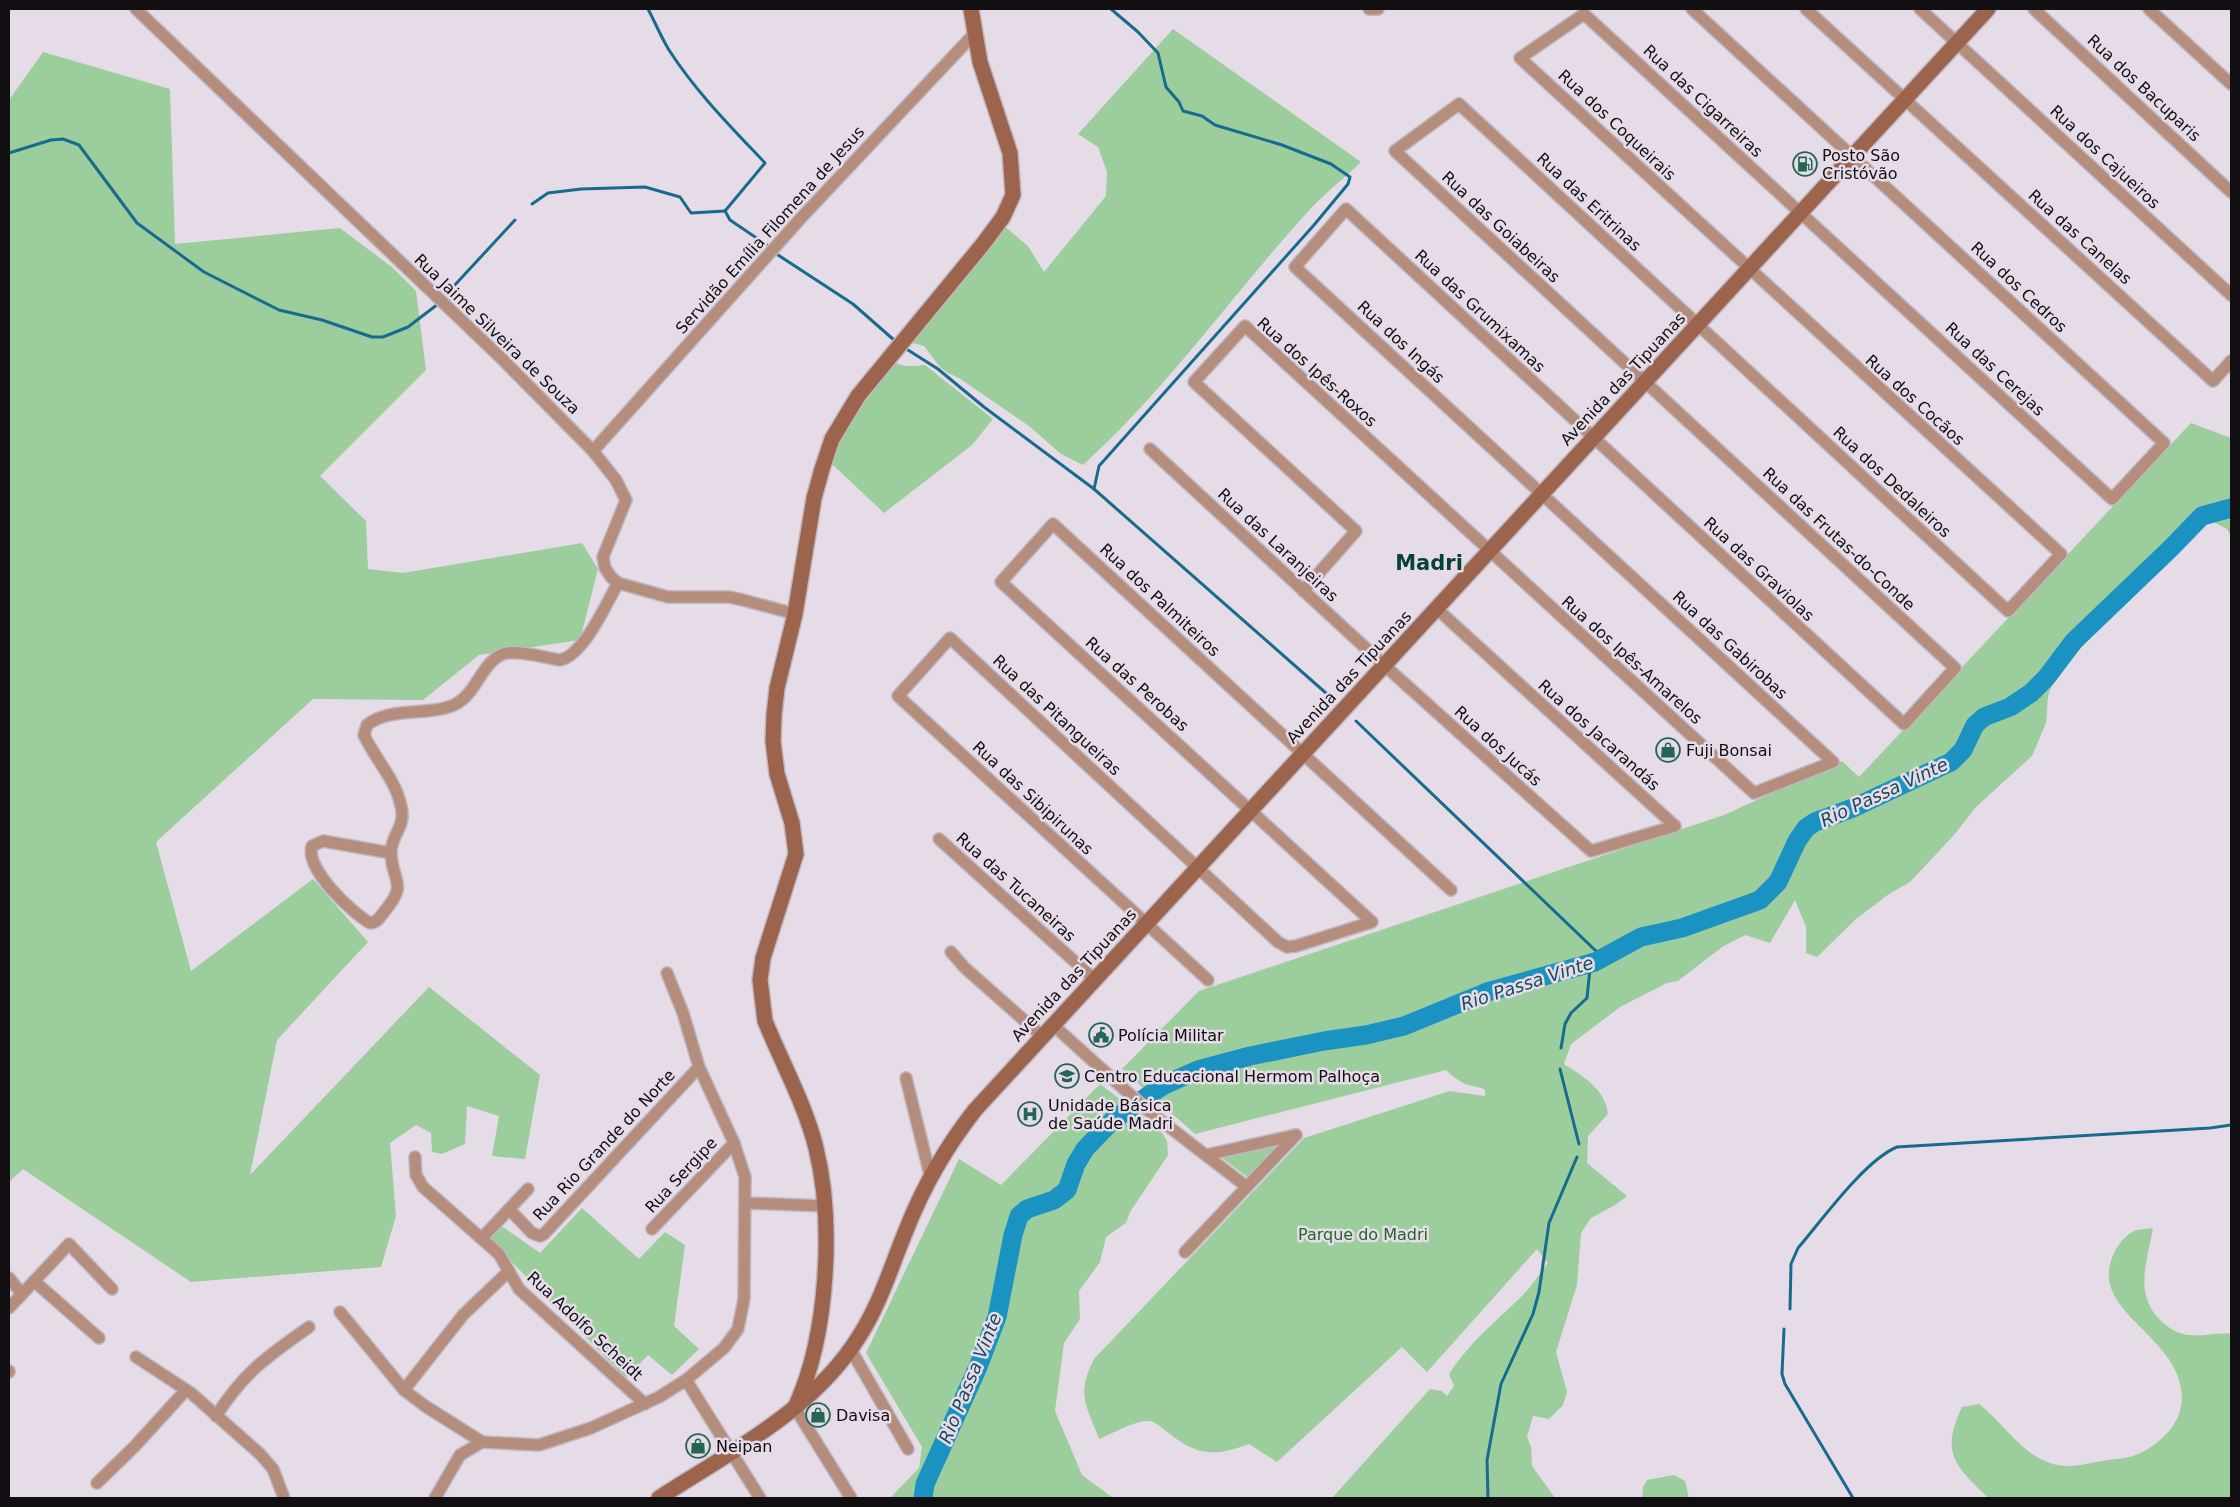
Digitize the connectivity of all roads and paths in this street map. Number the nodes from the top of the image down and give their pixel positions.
1 (136, 9) edge
2 (971, 9) edge
3 (1369, 9) edge
4 (1378, 9) edge
5 (1692, 9) edge
6 (1806, 9) edge
7 (1920, 9) edge
8 (1988, 9) edge
9 (2034, 9) edge
10 (2149, 9) edge
11 (1584, 14) joint
12 (974, 34) junction
13 (1956, 43) junction
14 (2231, 84) edge
15 (1905, 99) junction
16 (1459, 104) joint
17 (1853, 155) junction
18 (2231, 192) edge
19 (1346, 209) joint
20 (1800, 212) junction
21 (1748, 269) junction
22 (2231, 295) edge
23 (1697, 324) junction
24 (2231, 361) edge
25 (1644, 382) junction
26 (1592, 437) junction
27 (2164, 443) joint
28 (1150, 449) dead end
29 (593, 450) junction
30 (1542, 494) junction
31 (1489, 551) junction
32 (2061, 554) joint
33 (1001, 582) joint
34 (618, 583) junction
35 (1303, 591) junction
36 (1436, 608) junction
37 (795, 614) junction
38 (1384, 665) junction
39 (898, 696) joint
40 (1904, 724) joint
41 (1302, 754) junction
42 (1754, 793) joint
43 (1250, 810) junction
44 (939, 839) dead end
45 (1591, 851) joint
46 (391, 853) junction
47 (1198, 868) junction
48 (1451, 890) dead end
49 (1146, 924) junction
50 (952, 952) dead end
51 (667, 974) dead end
52 (1094, 979) junction
53 (1208, 980) dead end
54 (1052, 1024) junction
55 (1042, 1036) junction
56 (699, 1067) junction
57 (906, 1078) dead end
58 (734, 1143) junction
59 (1206, 1155) junction
60 (415, 1157) dead end
61 (930, 1175) junction
62 (1247, 1187) junction
63 (528, 1189) dead end
64 (746, 1203) junction
65 (825, 1206) junction
66 (509, 1209) junction
67 (652, 1229) dead end
68 (482, 1238) junction
69 (1186, 1252) dead end
70 (509, 1271) junction
71 (9, 1278) edge
72 (34, 1281) junction
73 (112, 1289) dead end
74 (22, 1294) junction
75 (9, 1308) edge
76 (340, 1312) dead end
77 (309, 1327) dead end
78 (98, 1338) dead end
79 (851, 1350) junction
80 (136, 1357) dead end
81 (686, 1380) junction
82 (186, 1390) junction
83 (404, 1390) junction
84 (645, 1404) junction
85 (794, 1408) junction
86 (216, 1416) junction
87 (482, 1442) junction
88 (908, 1449) dead end
89 (732, 1451) junction
90 (97, 1483) dead end
91 (663, 1497) edge
92 (284, 1498) edge
93 (435, 1498) edge
94 (760, 1498) edge
95 (850, 1498) edge

1 - 29 street, Rua Jaime Silveira de Souza
2 - 12 main road
3 - 4 street
5 - 17 street, Rua dos Cedros
6 - 15 street
7 - 13 street, Rua dos Cajueiros
8 - 13 main road, Avenida das Tipuanas
9 - 18 street, Rua dos Bacuparis
10 - 14 street
11 - 20 street, Rua das Cigarreiras
11 - 21 street, Rua dos Coqueirais
12 - 29 street, Servidão Emília Filomena de Jesus
12 - 37 main road
13 - 15 main road, Avenida das Tipuanas
13 - 22 street, Rua dos Cajueiros
15 - 17 main road, Avenida das Tipuanas
15 - 24 street, Rua das Canelas
16 - 23 street, Rua das Eritrinas
16 - 25 street, Rua das Goiabeiras
17 - 20 main road, Avenida das Tipuanas
17 - 27 street, Rua dos Cedros
19 - 26 street, Rua das Grumixamas
19 - 30 street, Rua dos Ingás
20 - 21 main road, Avenida das Tipuanas
20 - 27 street, Rua das Cerejas
21 - 23 main road, Avenida das Tipuanas
21 - 32 street, Rua dos Cocãos
23 - 25 main road, Avenida das Tipuanas
23 - 32 street, Rua dos Dedaleiros
25 - 26 main road, Avenida das Tipuanas
25 - 40 street, Rua das Frutas-do-Conde
26 - 30 main road, Avenida das Tipuanas
26 - 40 street, Rua das Graviolas
28 - 35 street, Rua das Laranjeiras
29 - 34 street, Rua Jaime Silveira de Souza
30 - 31 main road, Avenida das Tipuanas
30 - 42 street, Rua das Gabirobas
31 - 35 street, Rua dos Ipês-Roxos
31 - 36 main road, Avenida das Tipuanas
31 - 42 street, Rua dos Ipês-Amarelos
33 - 41 street, Rua dos Palmiteiros
33 - 43 street, Rua das Perobas
34 - 37 street
34 - 46 street
35 - 38 street, Rua das Laranjeiras
36 - 38 main road, Avenida das Tipuanas
36 - 45 street, Rua dos Jacarandás
37 - 65 main road
38 - 41 main road, Avenida das Tipuanas
38 - 45 street, Rua dos Jucás
39 - 47 street, Rua das Pitangueiras
39 - 49 street, Rua das Sibipirunas
41 - 43 main road, Avenida das Tipuanas
41 - 48 street
43 - 47 main road, Avenida das Tipuanas
43 - 47 street, Rua das Perobas
44 - 52 street, Rua das Tucaneiras
46 - 46 street
47 - 49 main road, Avenida das Tipuanas
49 - 52 main road, Avenida das Tipuanas
49 - 53 street, Rua das Sibipirunas
50 - 55 street
51 - 56 street
52 - 54 main road, Avenida das Tipuanas
54 - 55 main road, Avenida das Tipuanas
54 - 59 street
55 - 61 main road, Avenida das Tipuanas
56 - 58 street
56 - 66 street, Rua Rio Grande do Norte
57 - 61 street
58 - 64 street
58 - 67 street, Rua Sergipe
59 - 62 street
59 - 62 street
60 - 68 street, Rua Adolfo Scheidt
61 - 79 main road, Avenida das Tipuanas
62 - 69 street
63 - 66 street
64 - 65 street
64 - 81 street
65 - 85 main road
66 - 68 street
68 - 70 street, Rua Adolfo Scheidt
70 - 83 street
70 - 84 street, Rua Adolfo Scheidt
71 - 74 street
72 - 73 street
72 - 74 street
72 - 78 street
74 - 75 street
76 - 83 street
77 - 86 street
79 - 85 main road, Avenida das Tipuanas
79 - 88 street
80 - 82 street
81 - 84 street
81 - 89 street
82 - 86 street
82 - 90 street
83 - 87 street
84 - 87 street
85 - 89 main road, Avenida das Tipuanas
85 - 95 street
86 - 92 street
87 - 93 street
89 - 91 main road, Avenida das Tipuanas
89 - 94 street

